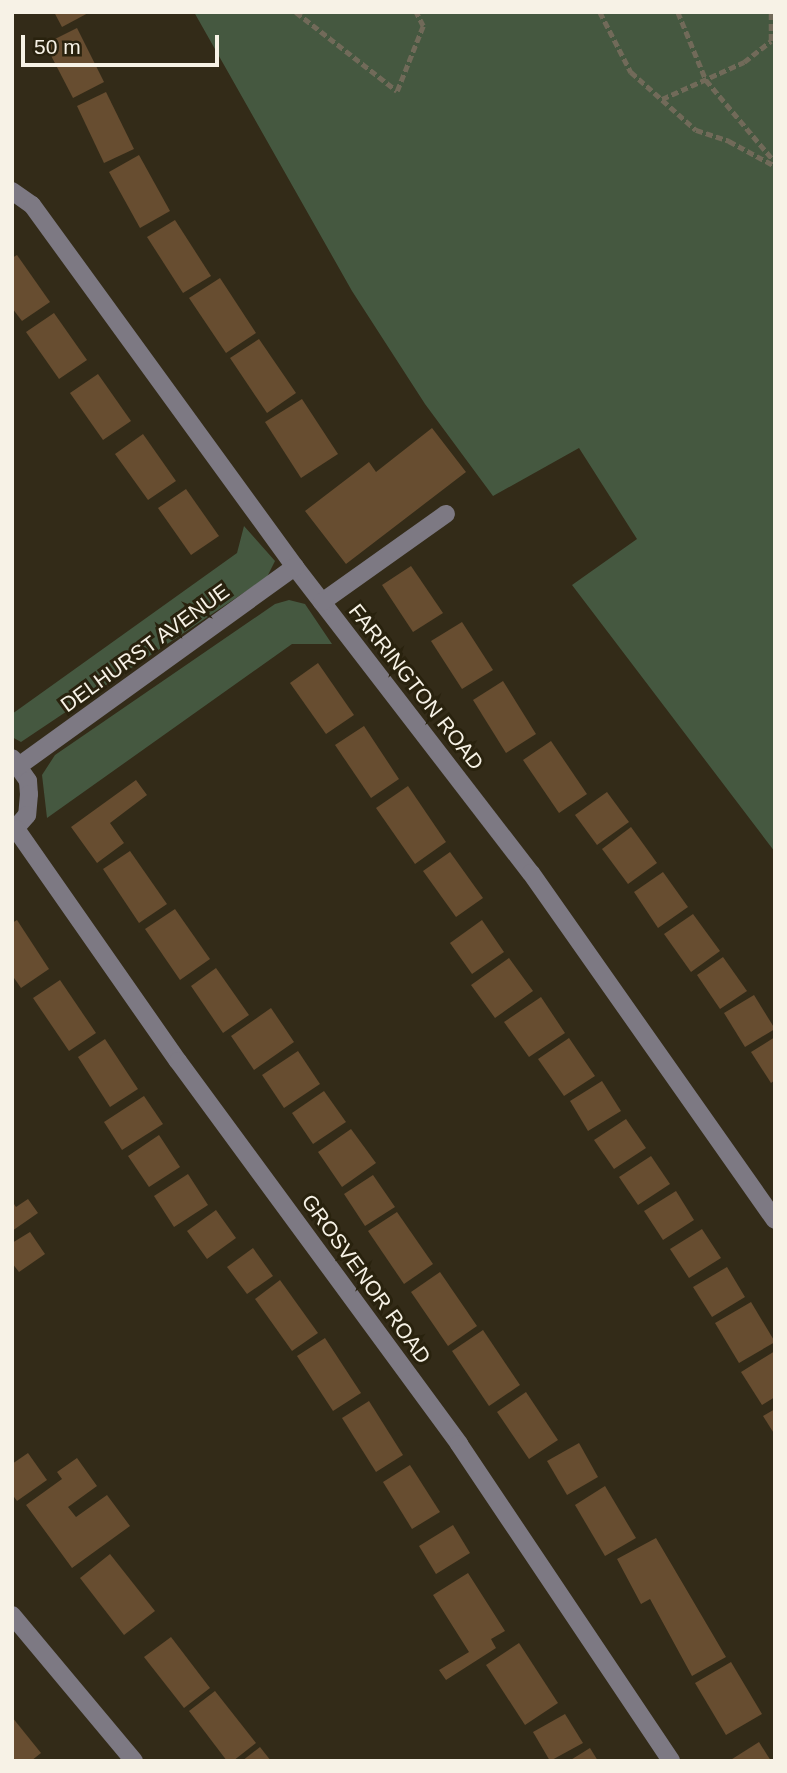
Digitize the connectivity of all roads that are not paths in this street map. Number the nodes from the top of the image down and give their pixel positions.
1 (12, 191) edge
2 (446, 514) dead end
3 (295, 567) junction
4 (323, 602) junction
5 (16, 762) edge
6 (14, 831) edge
7 (775, 1220) edge
8 (12, 1615) edge
9 (134, 1761) edge
10 (671, 1761) edge

1 - 3 street, FARRINGTON ROAD
2 - 4 street
3 - 4 street, FARRINGTON ROAD
3 - 5 street, DELHURST AVENUE
4 - 7 street, FARRINGTON ROAD
5 - 6 street
6 - 10 street, GROSVENOR ROAD
8 - 9 street

